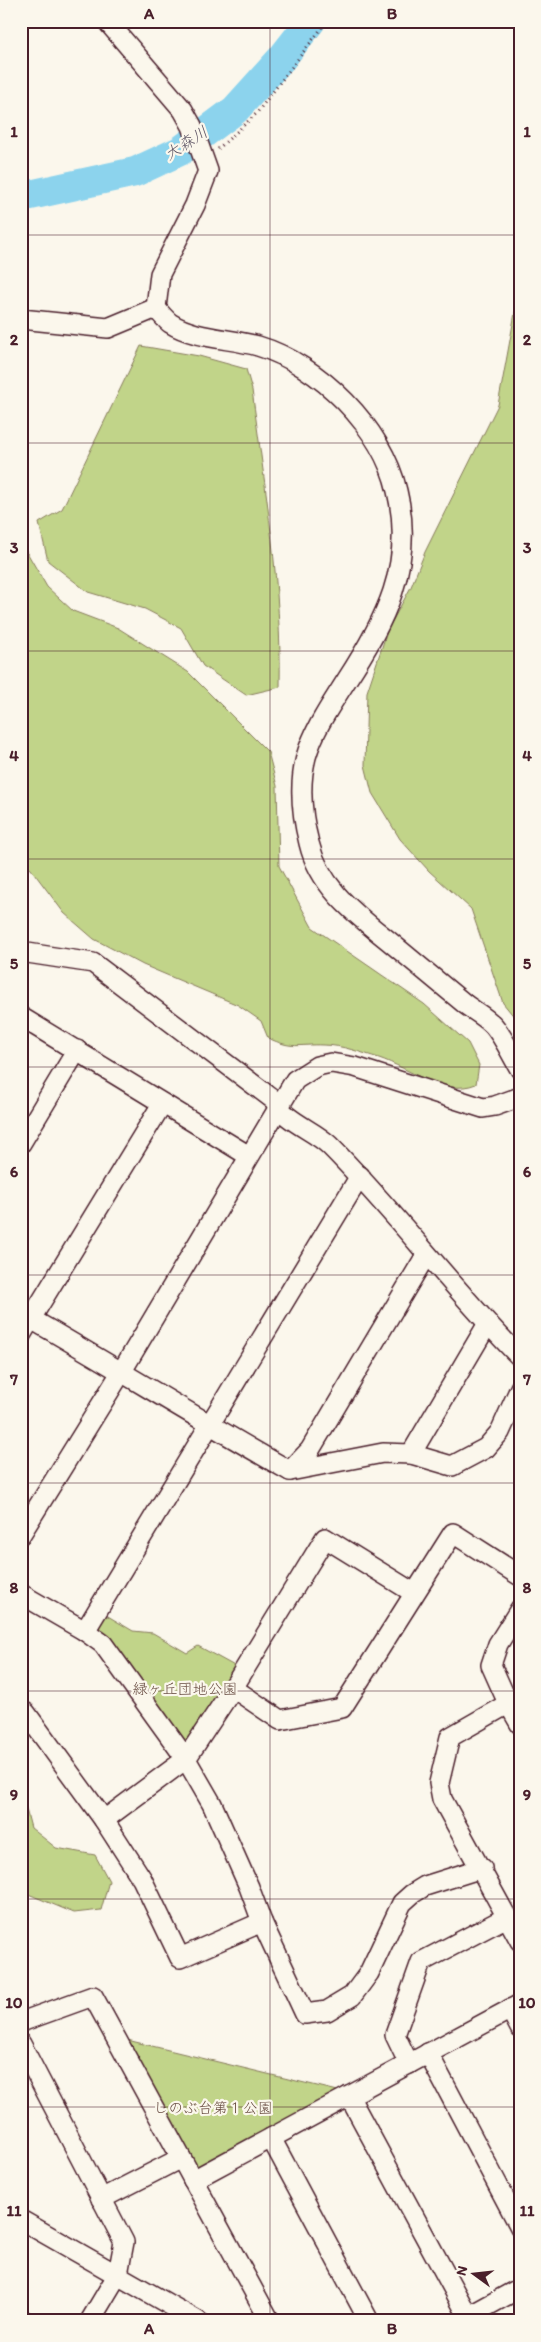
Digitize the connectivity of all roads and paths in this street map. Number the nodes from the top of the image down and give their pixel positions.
1 (107, 21) edge
2 (327, 21) edge
3 (203, 155) junction
4 (156, 308) junction
5 (21, 319) edge
6 (21, 952) edge
7 (21, 1017) edge
8 (77, 1050) junction
9 (520, 1070) edge
10 (520, 1097) edge
11 (162, 1104) junction
12 (279, 1111) junction
13 (21, 1143) edge
14 (249, 1156) junction
15 (360, 1176) junction
16 (426, 1255) junction
17 (32, 1319) junction
18 (487, 1325) junction
19 (21, 1335) edge
20 (520, 1357) edge
21 (122, 1371) junction
22 (520, 1388) edge
23 (210, 1426) junction
24 (412, 1454) junction
25 (290, 1471) junction
26 (21, 1534) edge
27 (520, 1576) edge
28 (414, 1593) junction
29 (21, 1594) edge
30 (520, 1609) edge
31 (85, 1630) junction
32 (233, 1688) junction
33 (514, 1700) edge
34 (21, 1710) edge
35 (520, 1724) edge
36 (186, 1759) junction
37 (104, 1820) junction
38 (482, 1868) junction
39 (507, 1917) junction
40 (262, 1922) junction
41 (520, 1941) edge
42 (515, 2007) edge
43 (21, 2022) edge
44 (520, 2028) edge
45 (21, 2044) edge
46 (428, 2053) junction
47 (409, 2064) junction
48 (348, 2096) junction
49 (272, 2138) junction
50 (181, 2158) junction
51 (193, 2180) junction
52 (101, 2199) junction
53 (21, 2220) edge
54 (520, 2227) edge
55 (118, 2274) junction
56 (520, 2288) edge
57 (464, 2319) edge
58 (90, 2321) edge
59 (198, 2321) edge
60 (270, 2321) edge
61 (369, 2321) edge

1 - 3 street
2 - 3 path
3 - 4 street
4 - 5 street
4 - 9 street
6 - 12 street
7 - 8 street
8 - 11 street
8 - 13 street
10 - 12 street
11 - 14 street
11 - 17 street
12 - 14 street
12 - 15 street
14 - 21 street
15 - 16 street
15 - 23 street
16 - 18 street
16 - 25 street
17 - 19 street
17 - 21 street
18 - 20 street
18 - 24 street
21 - 23 street
21 - 26 street
22 - 24 street
23 - 25 street
23 - 31 street
24 - 25 street
27 - 28 street
28 - 32 street
28 - 32 street
29 - 31 street
30 - 33 street
31 - 36 street
32 - 36 street
33 - 35 street
33 - 38 street
34 - 37 street
36 - 37 street
36 - 40 street
37 - 40 street
38 - 39 street
38 - 40 street
39 - 41 street
39 - 47 street
42 - 44 street
42 - 46 street
43 - 50 street
45 - 52 street
46 - 47 street
46 - 54 street
47 - 48 street
48 - 49 street
48 - 57 street
49 - 51 street
49 - 61 street
50 - 51 street
50 - 52 street
51 - 60 street
52 - 55 street
53 - 55 street
55 - 58 street
55 - 59 street
56 - 57 street

